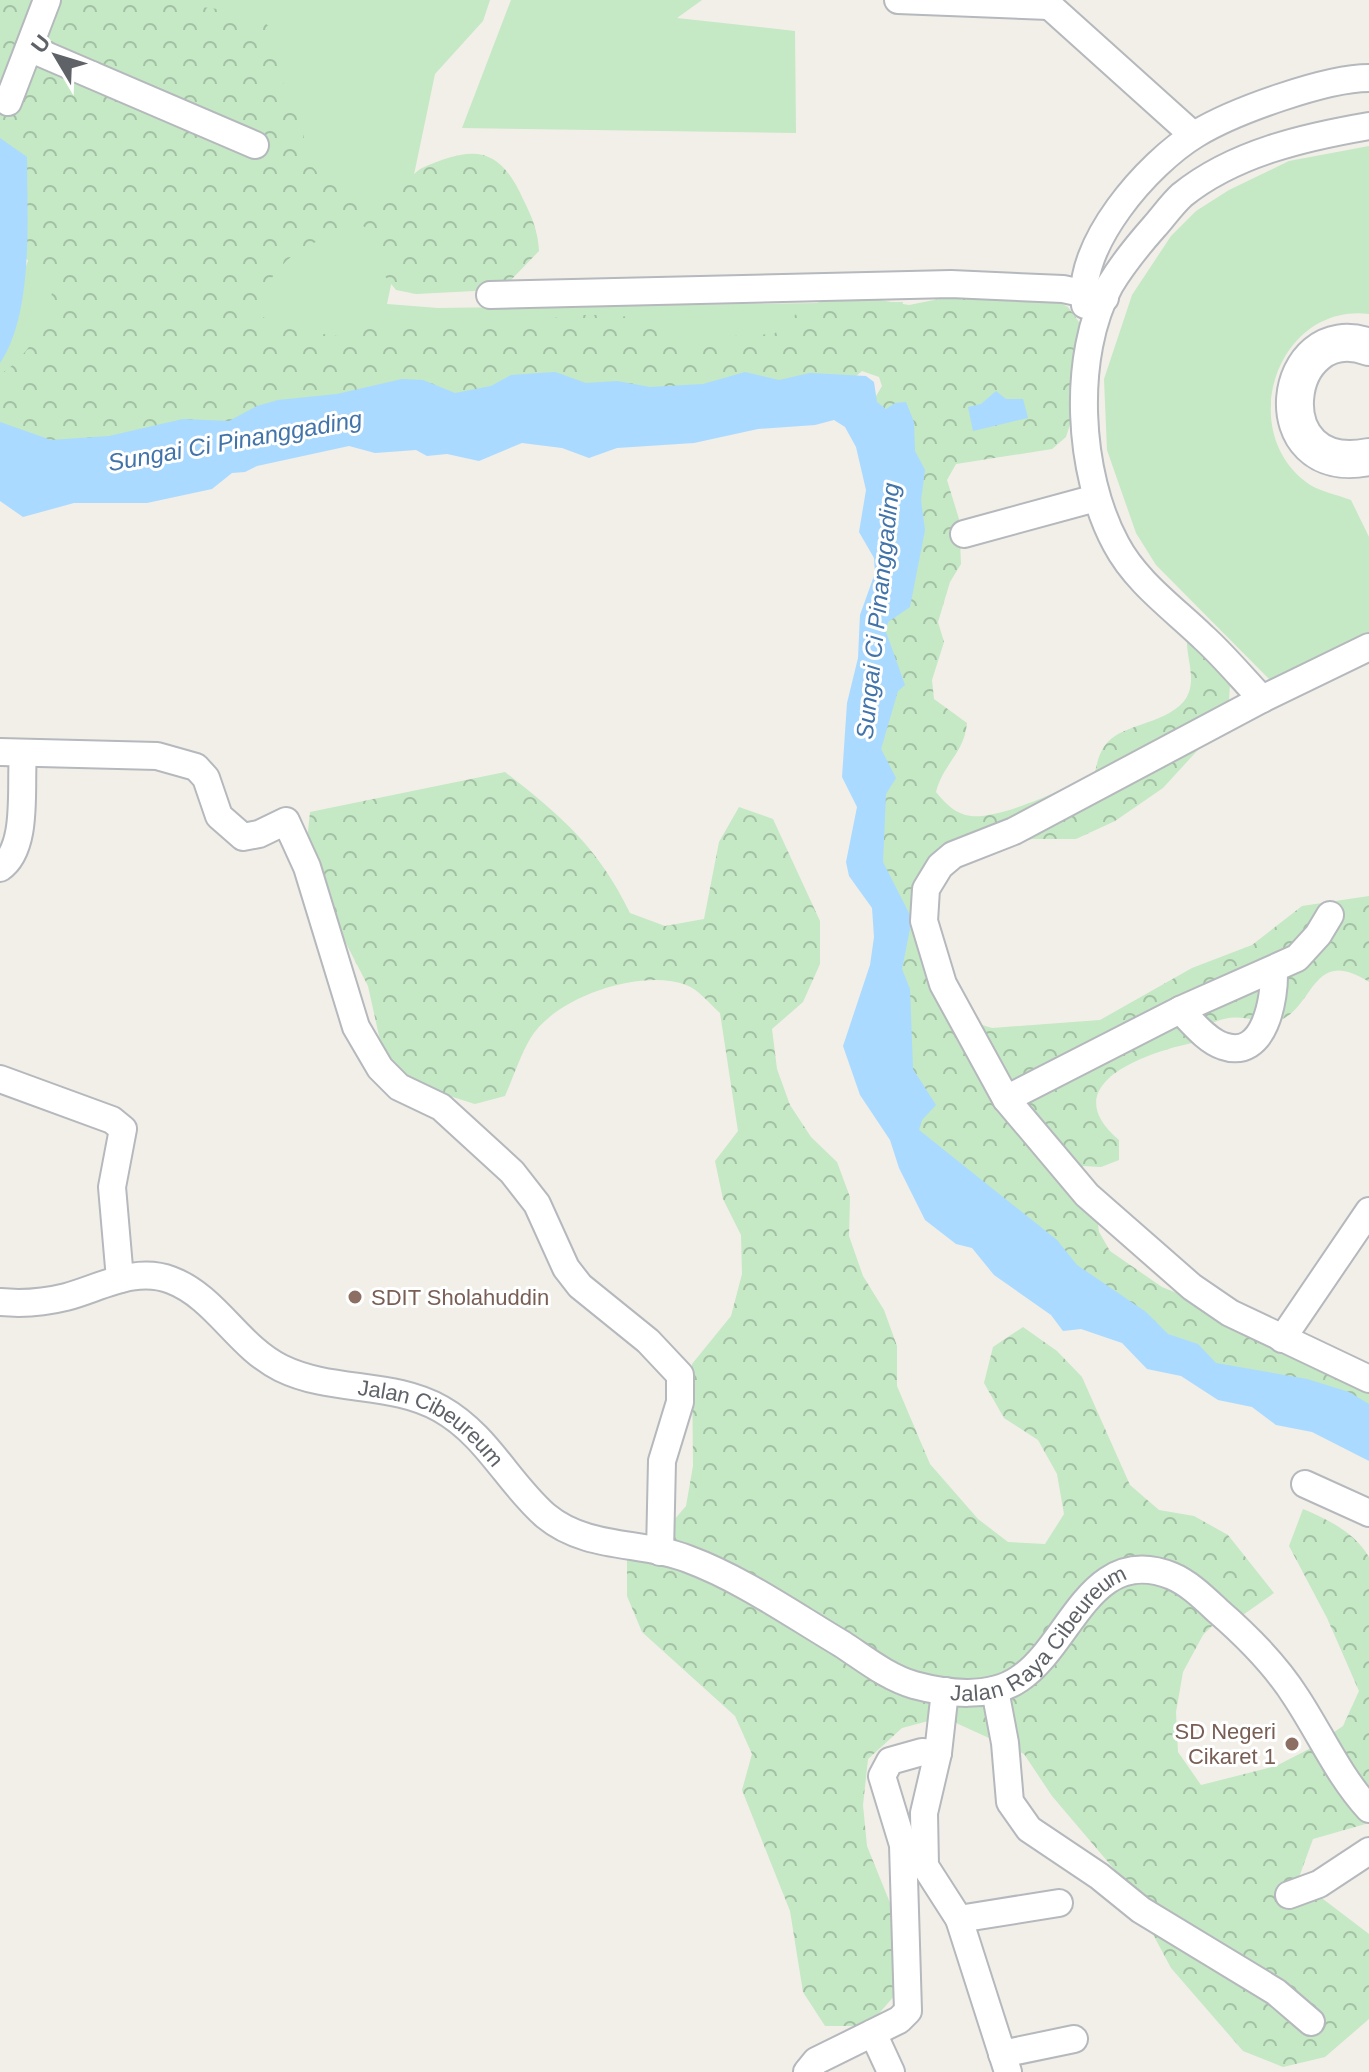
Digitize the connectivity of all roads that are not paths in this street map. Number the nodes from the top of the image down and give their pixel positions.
1 (47, 0) edge
2 (898, 0) edge
3 (1046, 3) edge
4 (29, 48) junction
5 (1369, 78) edge
6 (8, 102) dead end
7 (1369, 126) edge
8 (1193, 135) junction
9 (255, 145) dead end
10 (1094, 294) junction
11 (490, 295) dead end
12 (1369, 347) edge
13 (1364, 469) edge
14 (1096, 498) junction
15 (964, 534) dead end
16 (1369, 647) edge
17 (1262, 699) junction
18 (11, 753) edge
19 (0, 868) edge
20 (1330, 915) dead end
21 (1274, 970) junction
22 (1180, 1010) junction
23 (0, 1079) edge
24 (1006, 1099) junction
25 (1369, 1211) edge
26 (120, 1279) junction
27 (0, 1302) edge
28 (1282, 1339) junction
29 (1369, 1379) edge
30 (1305, 1484) dead end
31 (1369, 1513) edge
32 (660, 1552) junction
33 (843, 1646) joint
34 (995, 1690) junction
35 (945, 1691) junction
36 (938, 1753) junction
37 (1369, 1809) edge
38 (1369, 1851) edge
39 (1289, 1895) dead end
40 (1059, 1903) dead end
41 (959, 1919) junction
42 (1311, 2022) dead end
43 (873, 2033) junction
44 (1074, 2039) dead end
45 (1005, 2063) edge
46 (807, 2072) edge
47 (891, 2072) edge

1 - 4 street
2 - 3 street
3 - 8 street
4 - 6 street
4 - 9 street
5 - 8 street
7 - 10 street
8 - 10 street
10 - 11 street
10 - 14 street
12 - 13 street
14 - 15 street
14 - 17 street
16 - 17 street
17 - 24 street
18 - 19 street
18 - 32 street
20 - 21 street
21 - 22 street
21 - 22 street
22 - 24 street
23 - 26 street
24 - 28 street
25 - 28 street
26 - 27 street, Jalan Cibeureum
26 - 32 street, Jalan Cibeureum
28 - 29 street
30 - 31 street
32 - 33 street, Jalan Cibeureum
33 - 35 street, Jalan Raya Cibeureum
34 - 35 street, Jalan Raya Cibeureum
34 - 37 street, Jalan Raya Cibeureum
34 - 42 street
35 - 36 street
36 - 41 street
36 - 43 street
38 - 39 street
40 - 41 street
41 - 45 street
43 - 46 street
43 - 47 street
44 - 45 street

